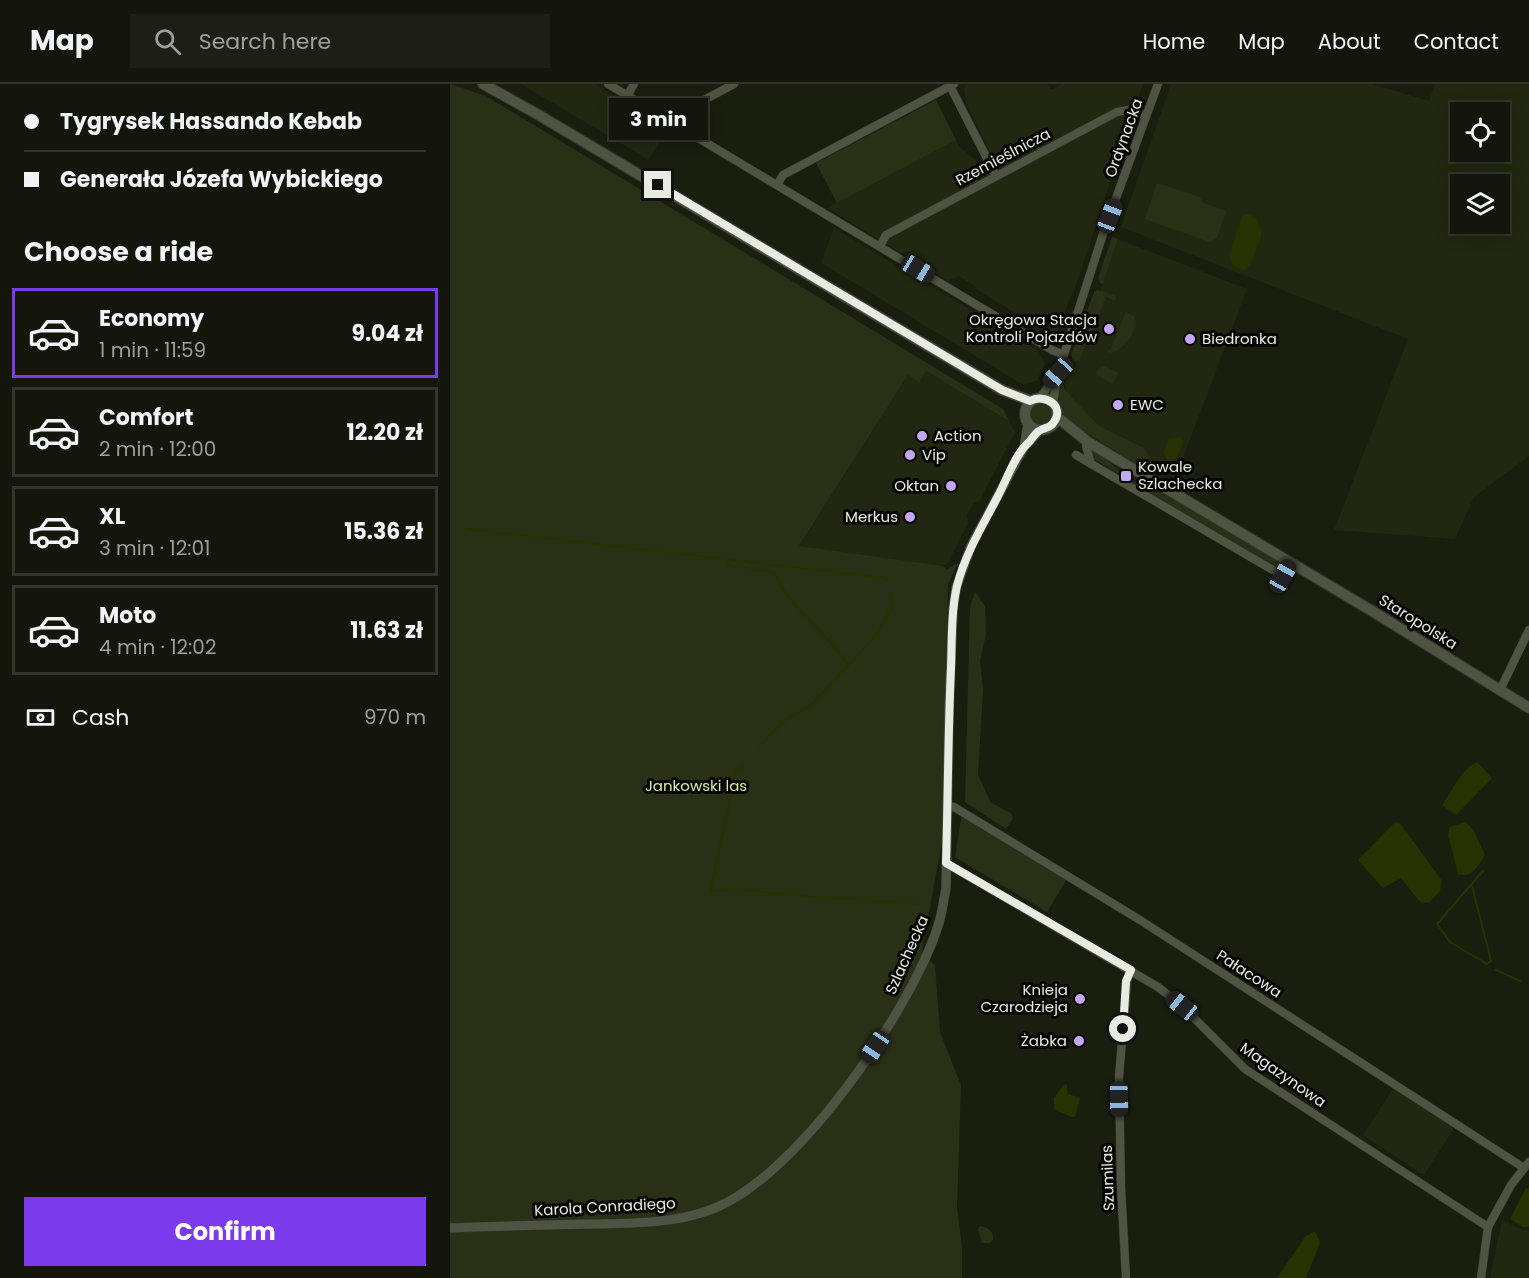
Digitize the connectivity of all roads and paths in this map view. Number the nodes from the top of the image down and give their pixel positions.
1 (483, 84) edge
2 (608, 84) edge
3 (634, 84) edge
4 (734, 84) edge
5 (1158, 84) edge
6 (952, 85) edge
7 (627, 96) junction
8 (1146, 116) junction
9 (671, 122) junction
10 (996, 176) junction
11 (777, 186) junction
12 (880, 246) junction
13 (1064, 355) junction
14 (1058, 373) junction
15 (1002, 390) junction
16 (1035, 399) junction
17 (1053, 403) junction
18 (1024, 412) junction
19 (1028, 424) junction
20 (1049, 424) junction
21 (1088, 442) junction
22 (1024, 447) junction
23 (1076, 455) dead end
24 (1091, 464) junction
25 (1290, 563) junction
26 (1529, 630) edge
27 (1500, 690) junction
28 (1529, 708) edge
29 (948, 806) junction
30 (946, 863) junction
31 (1131, 970) junction
32 (851, 1081) joint
33 (1527, 1165) edge
34 (1488, 1227) junction
35 (450, 1228) edge
36 (1126, 1278) edge
37 (1481, 1278) edge

1 - 15 main road
2 - 7 street
3 - 7 street
4 - 9 street
5 - 8 street, Ordynacka
6 - 10 street
6 - 11 street
7 - 9 street
8 - 10 street, Rzemieślnicza
8 - 13 street, Ordynacka
9 - 11 street
10 - 12 street, Rzemieślnicza
11 - 12 street
12 - 13 street
13 - 14 street, Ordynacka
14 - 16 street, Ordynacka
14 - 17 street, Ordynacka
15 - 16 main road
15 - 18 main road
16 - 17 main road
16 - 18 main road
17 - 20 main road
18 - 19 main road
19 - 20 main road
19 - 22 street, Szlachecka
20 - 21 main road, Staropolska
20 - 22 street, Szlachecka
21 - 24 street
21 - 25 main road, Staropolska
22 - 29 street, Szlachecka
23 - 24 street
24 - 25 street
25 - 27 main road, Staropolska
26 - 27 street
27 - 28 main road, Staropolska
29 - 30 street, Szlachecka
29 - 33 street, Pałacowa
30 - 31 street, Magazynowa
30 - 32 street, Szlachecka
31 - 34 street, Magazynowa
31 - 36 street, Szumilas
32 - 35 street, Karola Conradiego
33 - 34 street
34 - 37 street

